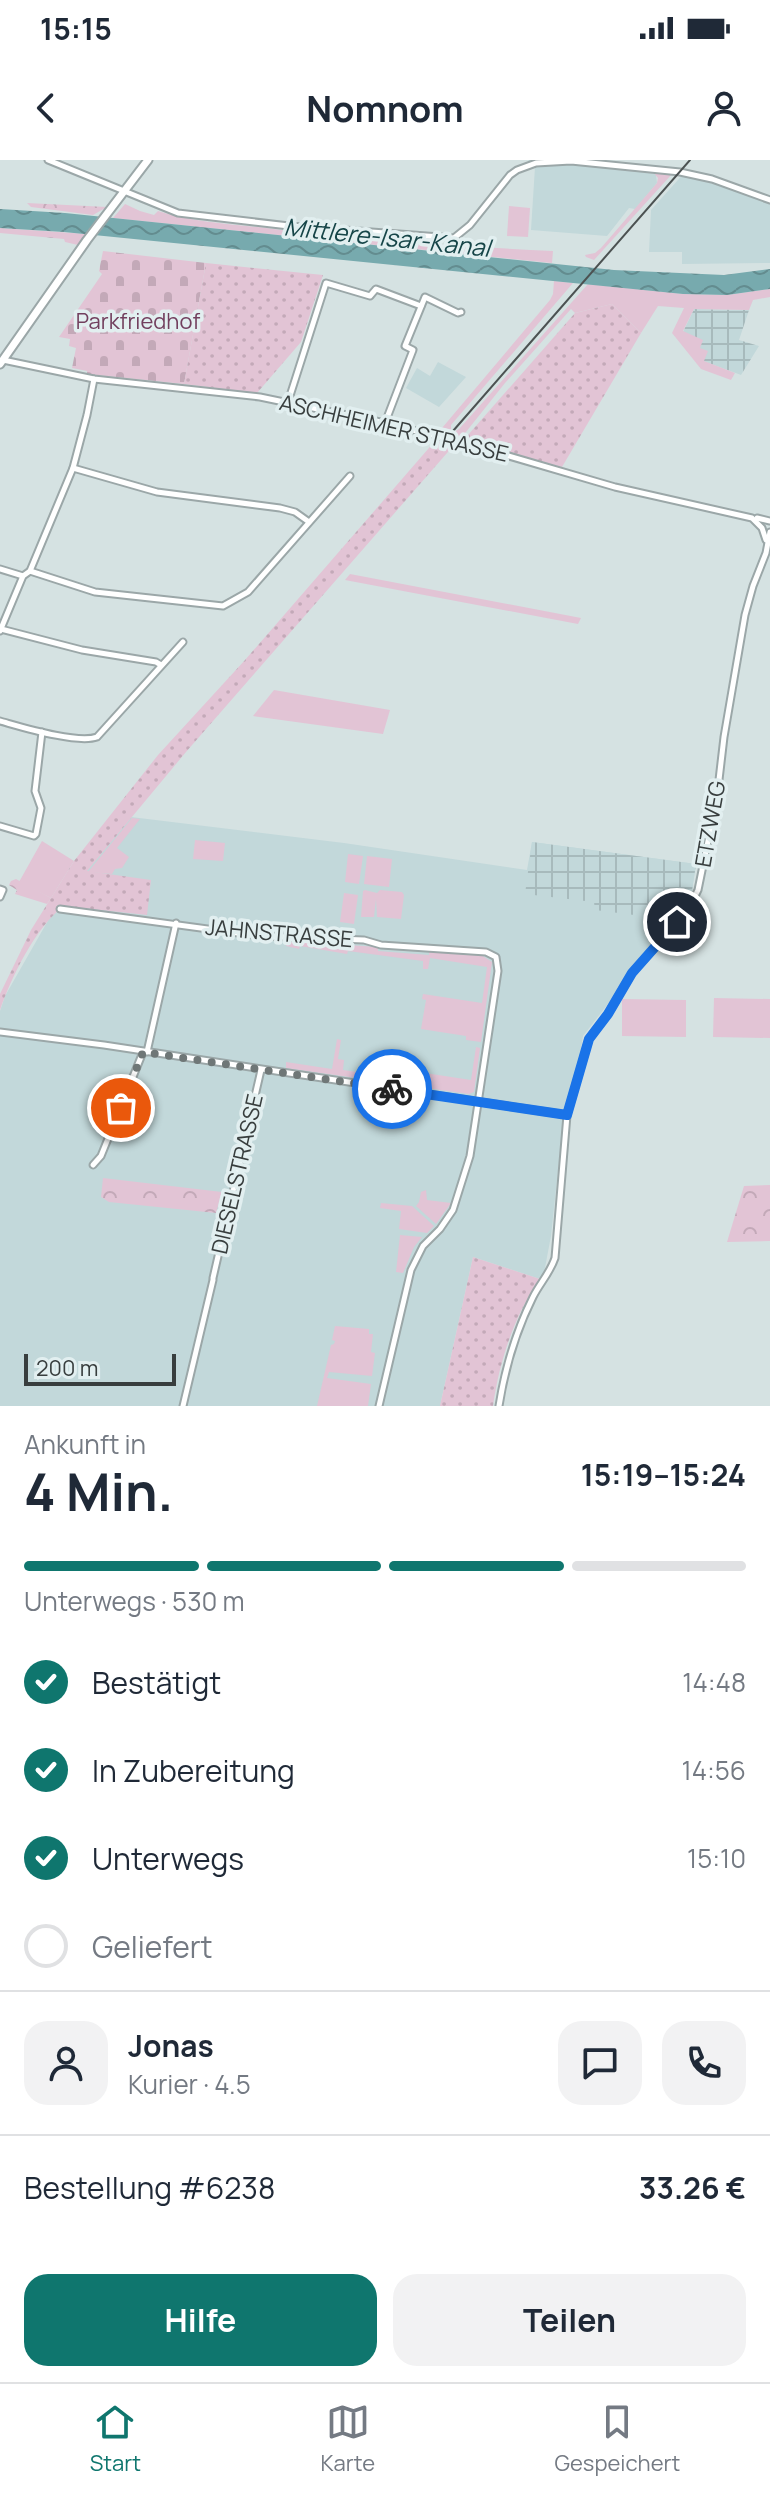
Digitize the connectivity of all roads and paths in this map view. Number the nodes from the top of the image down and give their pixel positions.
1 (48, 160) edge
2 (148, 160) edge
3 (127, 190) junction
4 (770, 200) edge
5 (421, 306) junction
6 (461, 312) dead end
7 (1, 362) edge
8 (94, 379) junction
9 (288, 402) junction
10 (385, 423) junction
11 (73, 468) junction
12 (350, 476) dead end
13 (752, 518) junction
14 (770, 521) edge
15 (309, 522) junction
16 (770, 532) edge
17 (766, 541) junction
18 (768, 554) edge
19 (0, 569) edge
20 (30, 571) junction
21 (23, 576) junction
22 (0, 629) edge
23 (183, 642) dead end
24 (161, 665) junction
25 (0, 721) edge
26 (42, 732) junction
27 (0, 826) edge
28 (60, 909) dead end
29 (176, 923) junction
30 (0, 1032) edge
31 (145, 1052) junction
32 (261, 1070) junction
33 (479, 1101) junction
34 (567, 1115) junction
35 (93, 1165) dead end
36 (183, 1406) edge
37 (379, 1406) edge
38 (499, 1406) edge

1 - 3 street
2 - 3 main road
3 - 4 street
3 - 7 main road
5 - 6 street
5 - 9 street
5 - 10 street
7 - 8 street, ASCHHEIMER STRASSE
8 - 9 street, ASCHHEIMER STRASSE
8 - 11 street
9 - 10 street, ASCHHEIMER STRASSE
10 - 13 street, ASCHHEIMER STRASSE
11 - 15 street
11 - 20 street
12 - 15 street
13 - 14 street, ASCHHEIMER STRASSE
13 - 17 street
15 - 20 street
16 - 17 street, ETZWEG
17 - 18 street, ETZWEG
18 - 34 street, ETZWEG
19 - 21 street
20 - 21 street
21 - 22 street
22 - 24 street
23 - 24 street
24 - 26 street
25 - 26 street
26 - 27 street
28 - 29 street, JAHNSTRASSE
29 - 31 street
29 - 33 street, JAHNSTRASSE
30 - 31 street
31 - 32 street
31 - 35 street
32 - 33 street
32 - 36 street, DIESELSTRASSE
33 - 34 street
33 - 37 street
34 - 38 street, ETZWEG

